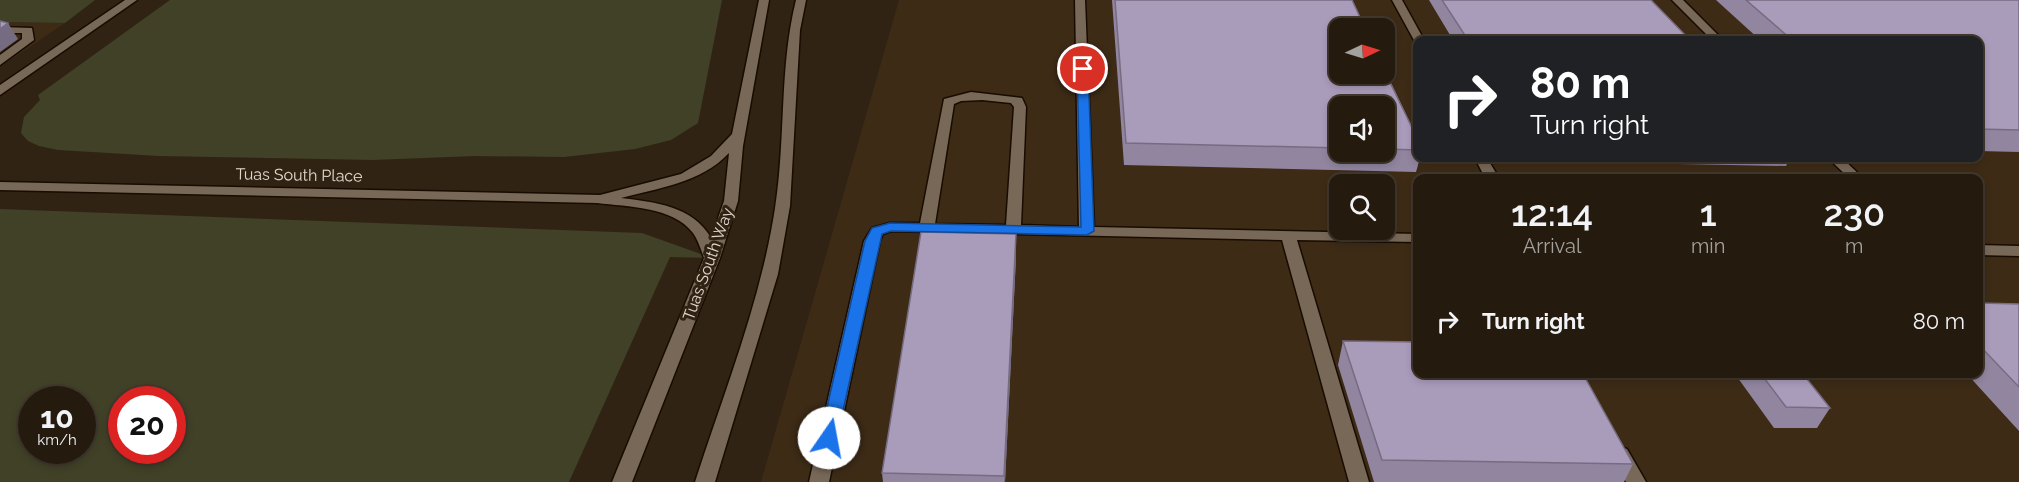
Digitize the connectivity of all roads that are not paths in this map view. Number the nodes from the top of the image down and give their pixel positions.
1 (132, 0) edge
2 (764, 0) edge
3 (801, 0) edge
4 (1080, 0) edge
5 (1397, 0) edge
6 (1677, 0) edge
7 (0, 30) edge
8 (1417, 36) edge
9 (1714, 36) edge
10 (16, 51) junction
11 (58, 51) junction
12 (0, 61) edge
13 (0, 91) edge
14 (738, 135) junction
15 (1839, 162) edge
16 (1852, 174) edge
17 (0, 186) edge
18 (597, 199) junction
19 (927, 228) junction
20 (1013, 230) junction
21 (1087, 231) junction
22 (1288, 236) junction
23 (1413, 238) edge
24 (1983, 250) edge
25 (2019, 251) edge
26 (712, 258) junction
27 (1614, 442) edge
28 (622, 482) edge
29 (705, 482) edge
30 (819, 482) edge
31 (1359, 482) edge
32 (1636, 482) edge

1 - 11 street
2 - 14 street, Tuas South Way
3 - 29 street
4 - 21 street
5 - 8 street
6 - 9 street
7 - 10 street
10 - 11 street
10 - 12 street
11 - 13 street
14 - 18 street, Tuas South Place
14 - 26 street, Tuas South Way
15 - 16 street
17 - 18 street, Tuas South Place
18 - 26 street, Tuas South Place
19 - 20 street
19 - 20 street
19 - 30 street
20 - 21 street
21 - 22 street
22 - 23 street
22 - 31 street
24 - 25 street
26 - 28 street, Tuas South Way
27 - 32 street

